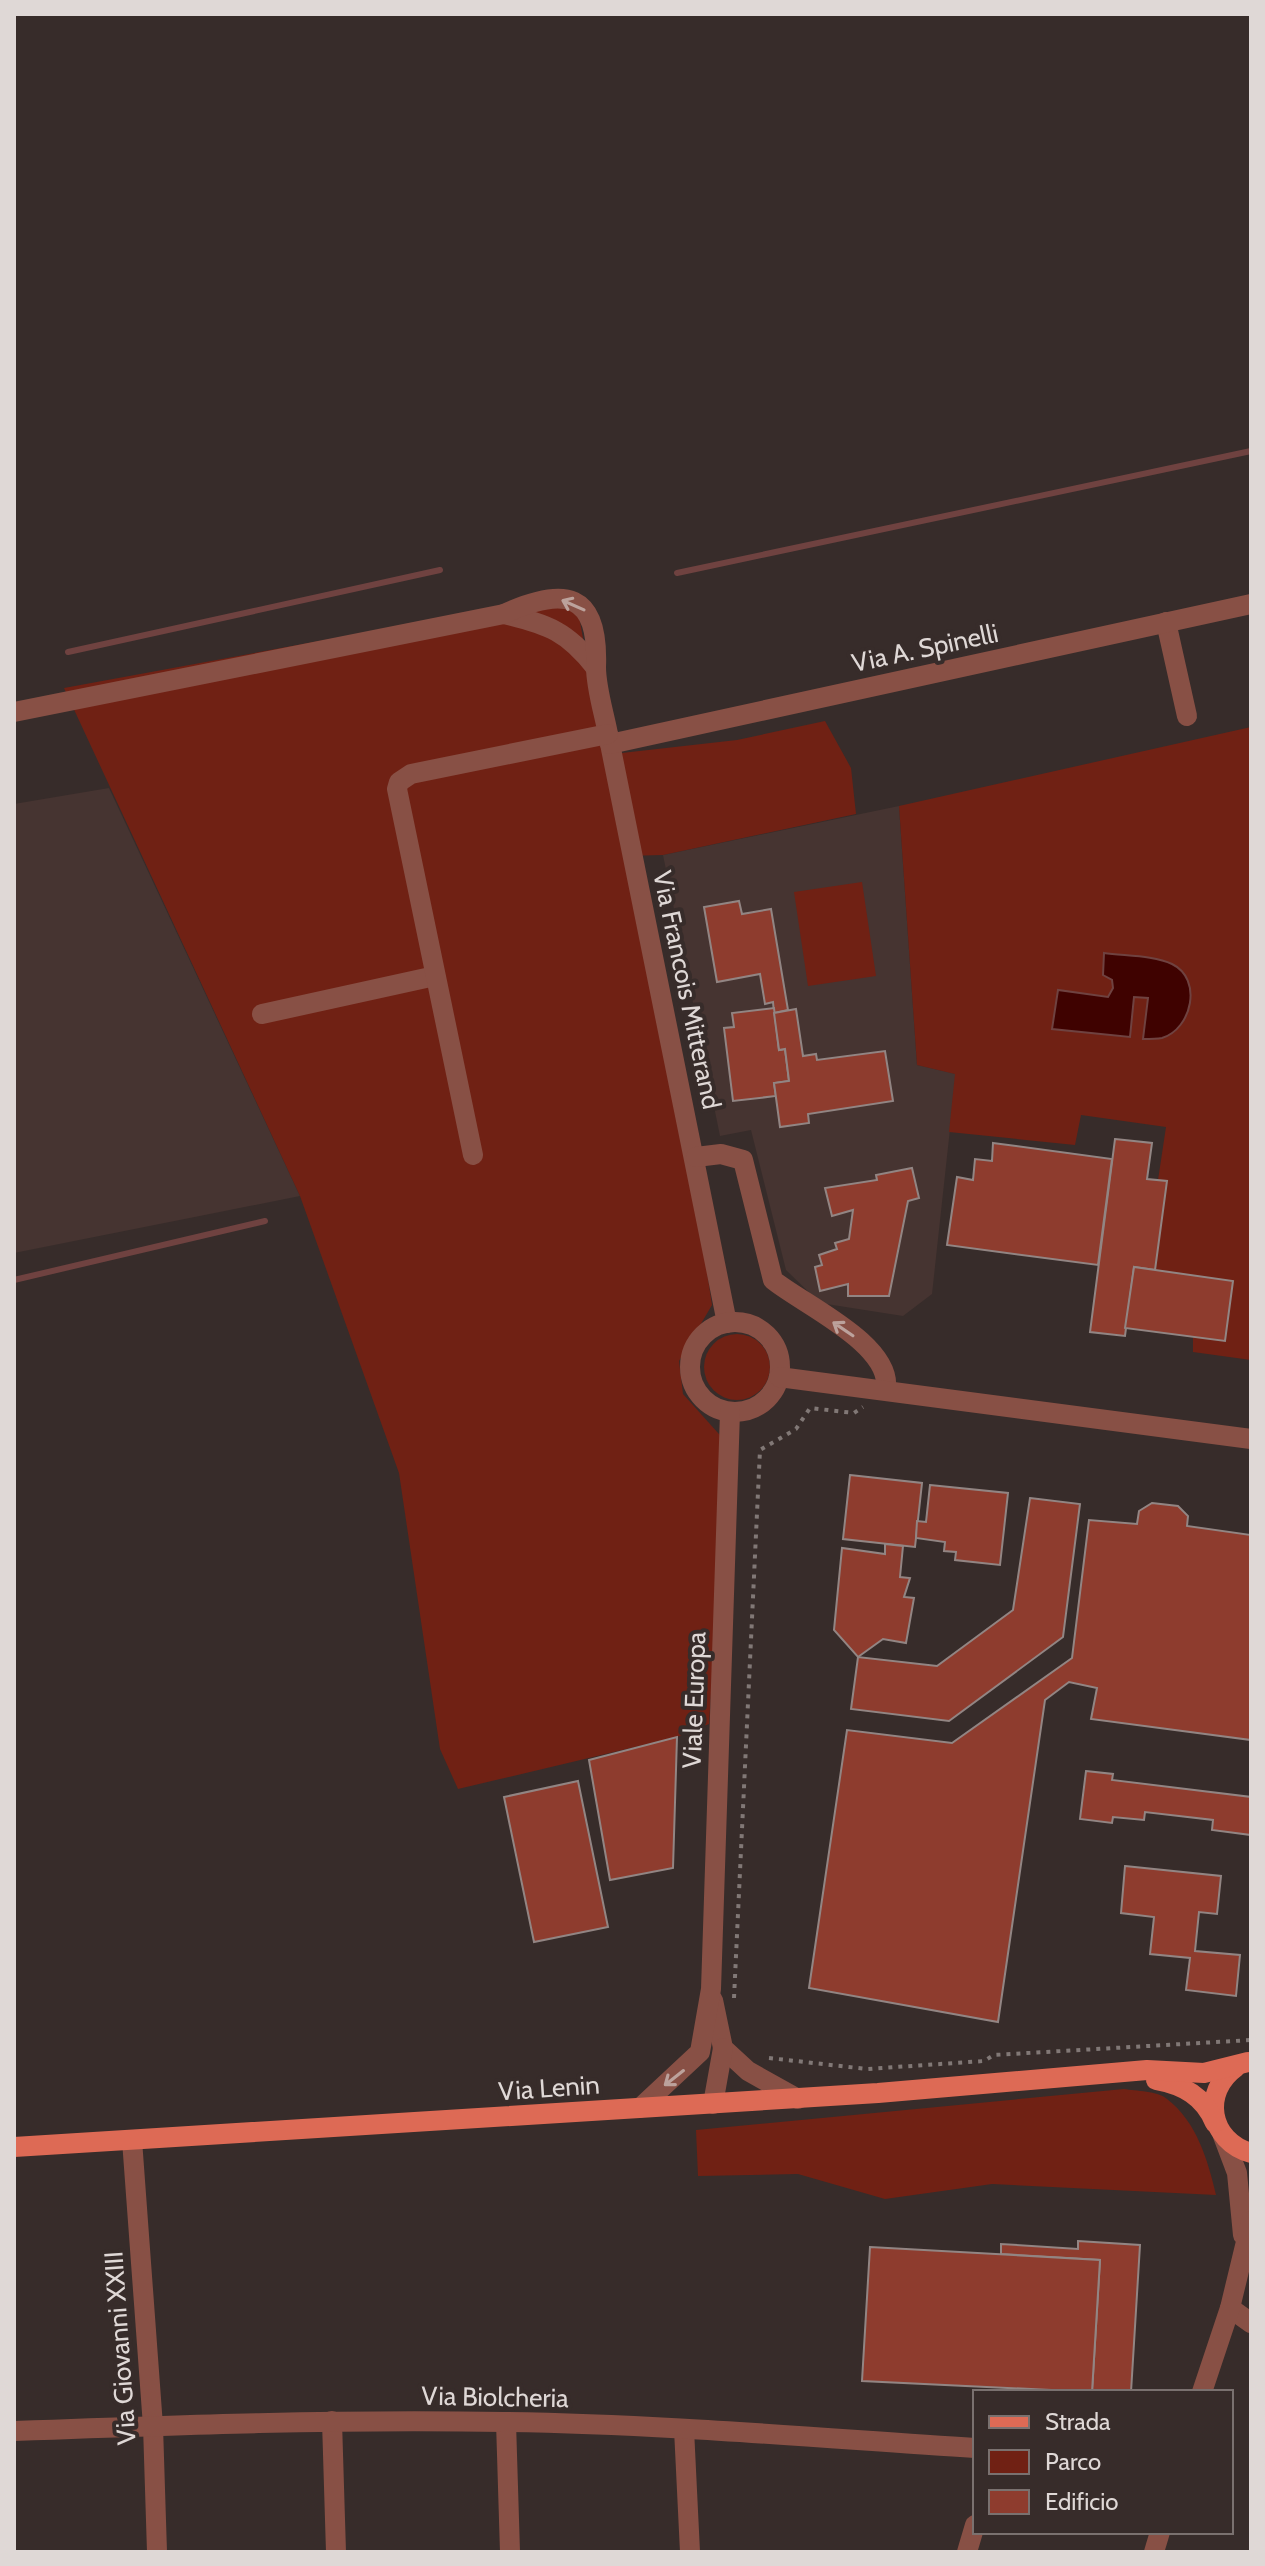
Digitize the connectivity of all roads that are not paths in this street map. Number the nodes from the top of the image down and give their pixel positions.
1 (1251, 604) edge
2 (504, 614) junction
3 (1166, 622) junction
4 (596, 668) junction
5 (14, 712) edge
6 (1187, 716) dead end
7 (609, 739) junction
8 (435, 976) junction
9 (262, 1014) dead end
10 (473, 1155) dead end
11 (696, 1157) junction
12 (727, 1323) junction
13 (779, 1377) junction
14 (876, 1387) junction
15 (730, 1412) junction
16 (1251, 1439) edge
17 (711, 1989) junction
18 (723, 2048) junction
19 (700, 2052) junction
20 (1249, 2062) edge
21 (1088, 2077) junction
22 (798, 2099) junction
23 (713, 2104) junction
24 (640, 2108) junction
25 (1219, 2129) junction
26 (132, 2140) junction
27 (14, 2147) edge
28 (1251, 2153) edge
29 (1251, 2221) edge
30 (1243, 2247) junction
31 (1230, 2308) junction
32 (1251, 2323) edge
33 (1203, 2390) edge
34 (332, 2421) junction
35 (506, 2422) junction
36 (153, 2426) junction
37 (684, 2429) junction
38 (14, 2431) edge
39 (973, 2448) edge
40 (973, 2532) edge
41 (157, 2552) edge
42 (336, 2552) edge
43 (510, 2552) edge
44 (690, 2552) edge
45 (967, 2552) edge

1 - 3 street, Via A. Spinelli
2 - 4 street
4 -> 2 street, Via Francois Mitterand
2 - 5 street
3 - 6 street
3 - 7 street, Via A. Spinelli
4 - 7 street, Via Francois Mitterand
7 - 8 street, Via A. Spinelli
7 - 11 street, Via Francois Mitterand
8 - 9 street
8 - 10 street
11 - 12 street, Via Francois Mitterand
14 -> 11 street
12 - 13 street
12 - 15 street
13 - 14 street
13 - 15 street
14 - 16 street
15 - 17 street, Viale Europa
17 - 18 street
17 - 19 street
18 - 22 street
18 - 23 street
19 - 23 street
19 -> 24 street
20 - 21 main road, Via Lenin
20 - 25 main road
21 - 22 main road, Via Lenin
21 - 25 main road, Via Lenin
22 - 23 main road, Via Lenin
23 - 24 main road, Via Lenin
24 - 26 main road, Via Lenin
25 - 28 main road, Via Lenin
25 - 30 street
26 - 27 main road, Via Lenin
26 - 36 street, Via Giovanni XXIII
29 - 30 street
30 - 31 street
31 - 32 street
31 - 33 street
34 - 35 street, Via Biolcheria
34 - 36 street, Via Biolcheria
34 - 42 street
35 - 37 street, Via Biolcheria
35 - 43 street
36 - 38 street, Via Biolcheria
36 - 41 street, Via Giovanni XXIII
37 - 39 street, Via Biolcheria
37 - 44 street
40 - 45 street

